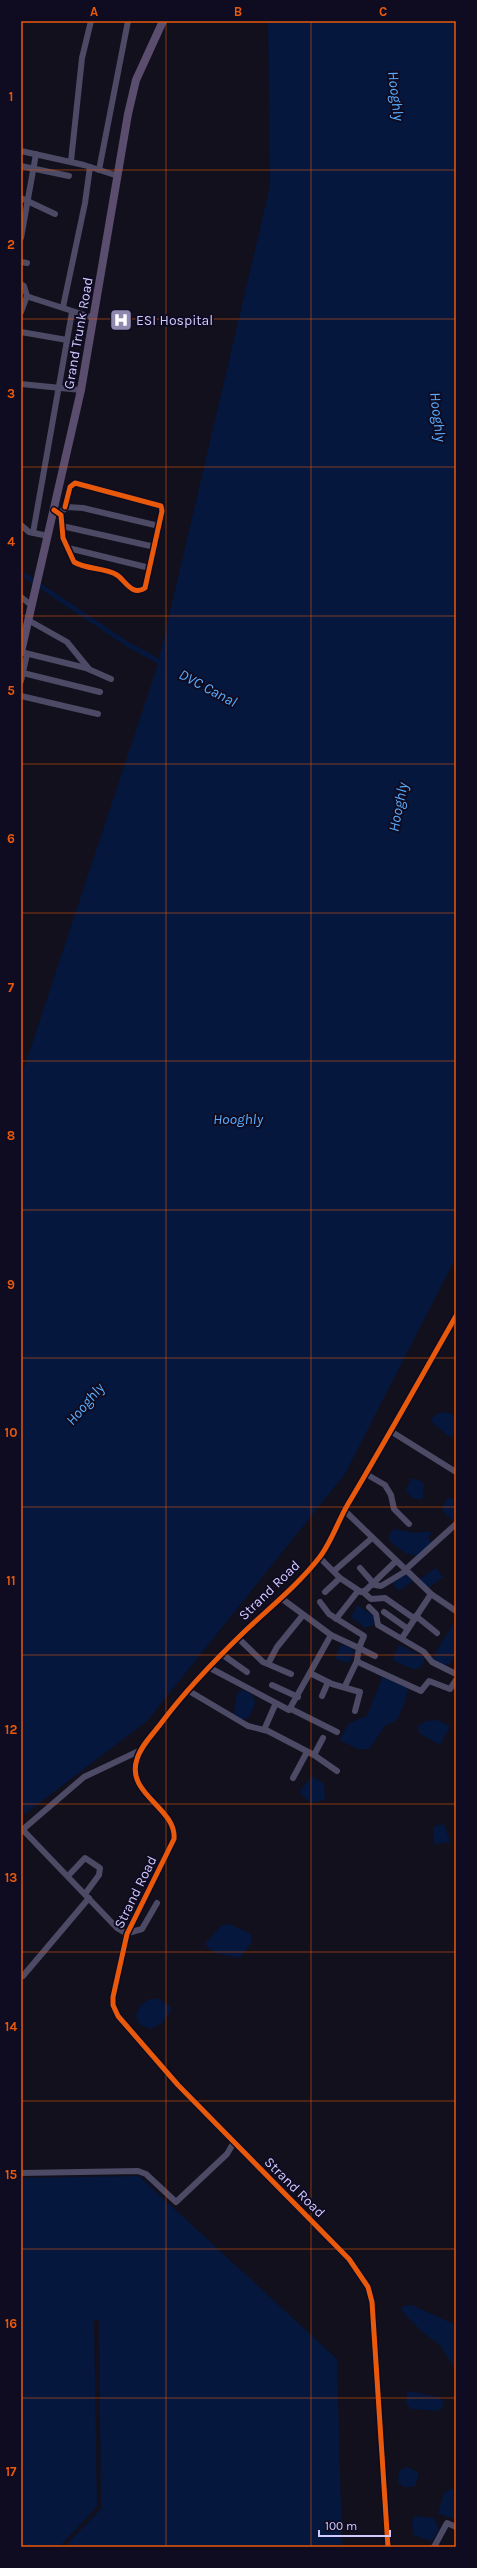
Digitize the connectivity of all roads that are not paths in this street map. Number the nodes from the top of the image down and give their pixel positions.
1 (91, 21) edge
2 (128, 21) edge
3 (163, 21) edge
4 (21, 151) edge
5 (36, 154) junction
6 (71, 161) junction
7 (21, 166) edge
8 (90, 167) junction
9 (34, 169) junction
10 (99, 170) junction
11 (69, 176) dead end
12 (118, 176) junction
13 (21, 198) edge
14 (29, 200) junction
15 (55, 214) dead end
16 (21, 238) edge
17 (21, 284) edge
18 (25, 295) edge
19 (63, 307) junction
20 (21, 312) edge
21 (72, 312) junction
22 (94, 318) junction
23 (21, 332) edge
24 (67, 340) junction
25 (21, 384) edge
26 (60, 387) junction
27 (81, 390) junction
28 (65, 507) junction
29 (54, 510) junction
30 (62, 516) junction
31 (21, 525) edge
32 (62, 526) junction
33 (159, 526) junction
34 (33, 533) junction
35 (47, 538) junction
36 (155, 547) junction
37 (68, 548) junction
38 (150, 568) junction
39 (21, 597) edge
40 (31, 603) junction
41 (28, 620) junction
42 (23, 653) edge
43 (89, 669) junction
44 (23, 674) junction
45 (111, 679) dead end
46 (21, 681) edge
47 (100, 692) dead end
48 (21, 696) edge
49 (98, 714) dead end
50 (456, 1316) edge
51 (392, 1432) junction
52 (456, 1472) edge
53 (366, 1474) junction
54 (344, 1510) junction
55 (409, 1524) dead end
56 (456, 1524) edge
57 (372, 1538) junction
58 (320, 1558) junction
59 (396, 1561) junction
60 (360, 1568) dead end
61 (405, 1570) junction
62 (334, 1571) junction
63 (340, 1578) junction
64 (373, 1583) junction
65 (360, 1591) junction
66 (325, 1592) dead end
67 (431, 1594) junction
68 (281, 1598) junction
69 (320, 1602) dead end
70 (369, 1607) dead end
71 (455, 1609) edge
72 (384, 1612) dead end
73 (303, 1615) junction
74 (416, 1617) junction
75 (336, 1619) junction
76 (408, 1629) junction
77 (438, 1633) dead end
78 (331, 1635) junction
79 (238, 1638) junction
80 (402, 1638) junction
81 (358, 1648) junction
82 (223, 1655) junction
83 (375, 1656) dead end
84 (358, 1661) junction
85 (269, 1662) dead end
86 (210, 1668) junction
87 (247, 1672) dead end
88 (310, 1673) junction
89 (291, 1674) dead end
90 (456, 1674) edge
91 (456, 1680) edge
92 (328, 1682) junction
93 (272, 1685) dead end
94 (345, 1686) junction
95 (189, 1691) junction
96 (322, 1696) dead end
97 (298, 1697) junction
98 (275, 1705) junction
99 (291, 1709) junction
100 (355, 1711) dead end
101 (264, 1730) junction
102 (337, 1732) dead end
103 (322, 1738) dead end
104 (141, 1750) junction
105 (310, 1753) junction
106 (337, 1771) dead end
107 (294, 1778) dead end
108 (22, 1830) edge
109 (68, 1876) junction
110 (87, 1896) junction
111 (157, 1903) dead end
112 (127, 1933) junction
113 (23, 1976) dead end
114 (234, 2142) junction
115 (21, 2173) edge
116 (456, 2527) edge
117 (388, 2547) edge
118 (434, 2547) edge

1 - 6 street
2 - 10 street
3 - 12 main road, Grand Trunk Road
4 - 5 street
5 - 6 street
5 - 9 street
6 - 8 street
7 - 9 street
8 - 10 street
8 - 19 street
9 - 11 street
9 - 14 street
10 - 12 street
12 - 22 main road, Grand Trunk Road
13 - 14 street
14 - 15 street
14 - 16 street
17 - 18 street
18 - 19 street
18 - 20 street
19 - 21 street
21 - 22 street
21 - 24 street
22 - 27 main road, Grand Trunk Road
23 - 24 street
24 - 26 street
25 - 26 street
26 - 27 street
26 - 34 street
27 - 29 main road, Grand Trunk Road
28 - 30 street
28 - 33 street
28 - 33 street
29 - 30 street
29 - 35 main road, Grand Trunk Road
30 - 32 street
31 - 34 street
32 - 36 street
32 - 37 street
33 - 36 street
34 - 35 street
35 - 40 main road, Grand Trunk Road
36 - 38 street
37 - 38 street
37 - 38 street
39 - 40 street
40 - 41 main road, Grand Trunk Road
41 - 42 main road, Grand Trunk Road
41 - 43 street
42 - 43 street
42 - 44 street
43 - 45 street
44 - 46 street
44 - 47 street
48 - 49 street
50 - 51 street, Strand Road
51 - 52 street
51 - 53 street, Strand Road
53 - 54 street, Strand Road
53 - 55 street
54 - 57 street
54 - 58 street, Strand Road
56 - 61 street
57 - 59 street
57 - 62 street
58 - 62 street
58 - 68 street, Strand Road
59 - 61 street
59 - 64 street
60 - 64 street
61 - 64 street
61 - 67 street
62 - 63 street
63 - 65 street
63 - 66 street
64 - 65 street
65 - 74 street
65 - 75 street
67 - 71 street
67 - 74 street
68 - 73 street
68 - 79 street, Strand Road
69 - 75 street
70 - 80 street
72 - 76 street
73 - 78 street
73 - 85 street
74 - 76 street
74 - 77 street
75 - 81 street
76 - 80 street
78 - 81 street
78 - 88 street
79 - 82 street, Strand Road
79 - 89 street
80 - 90 street
81 - 83 street
81 - 84 street
82 - 86 street, Strand Road
82 - 87 street
84 - 91 street
84 - 94 street
86 - 95 street, Strand Road
86 - 98 street
88 - 92 street
88 - 97 street
92 - 94 street
92 - 96 street
93 - 97 street
94 - 100 street
95 - 101 street
95 - 104 street, Strand Road
97 - 99 street
98 - 99 street
98 - 101 street
99 - 102 street
101 - 105 street
103 - 105 street
104 - 108 street
104 - 112 street, Strand Road
105 - 106 street
105 - 107 street
108 - 109 street
109 - 110 street
109 - 110 street
110 - 112 street
110 - 113 street
111 - 112 street
112 - 114 street, Strand Road
114 - 115 street
114 - 117 street, Strand Road
116 - 118 street

